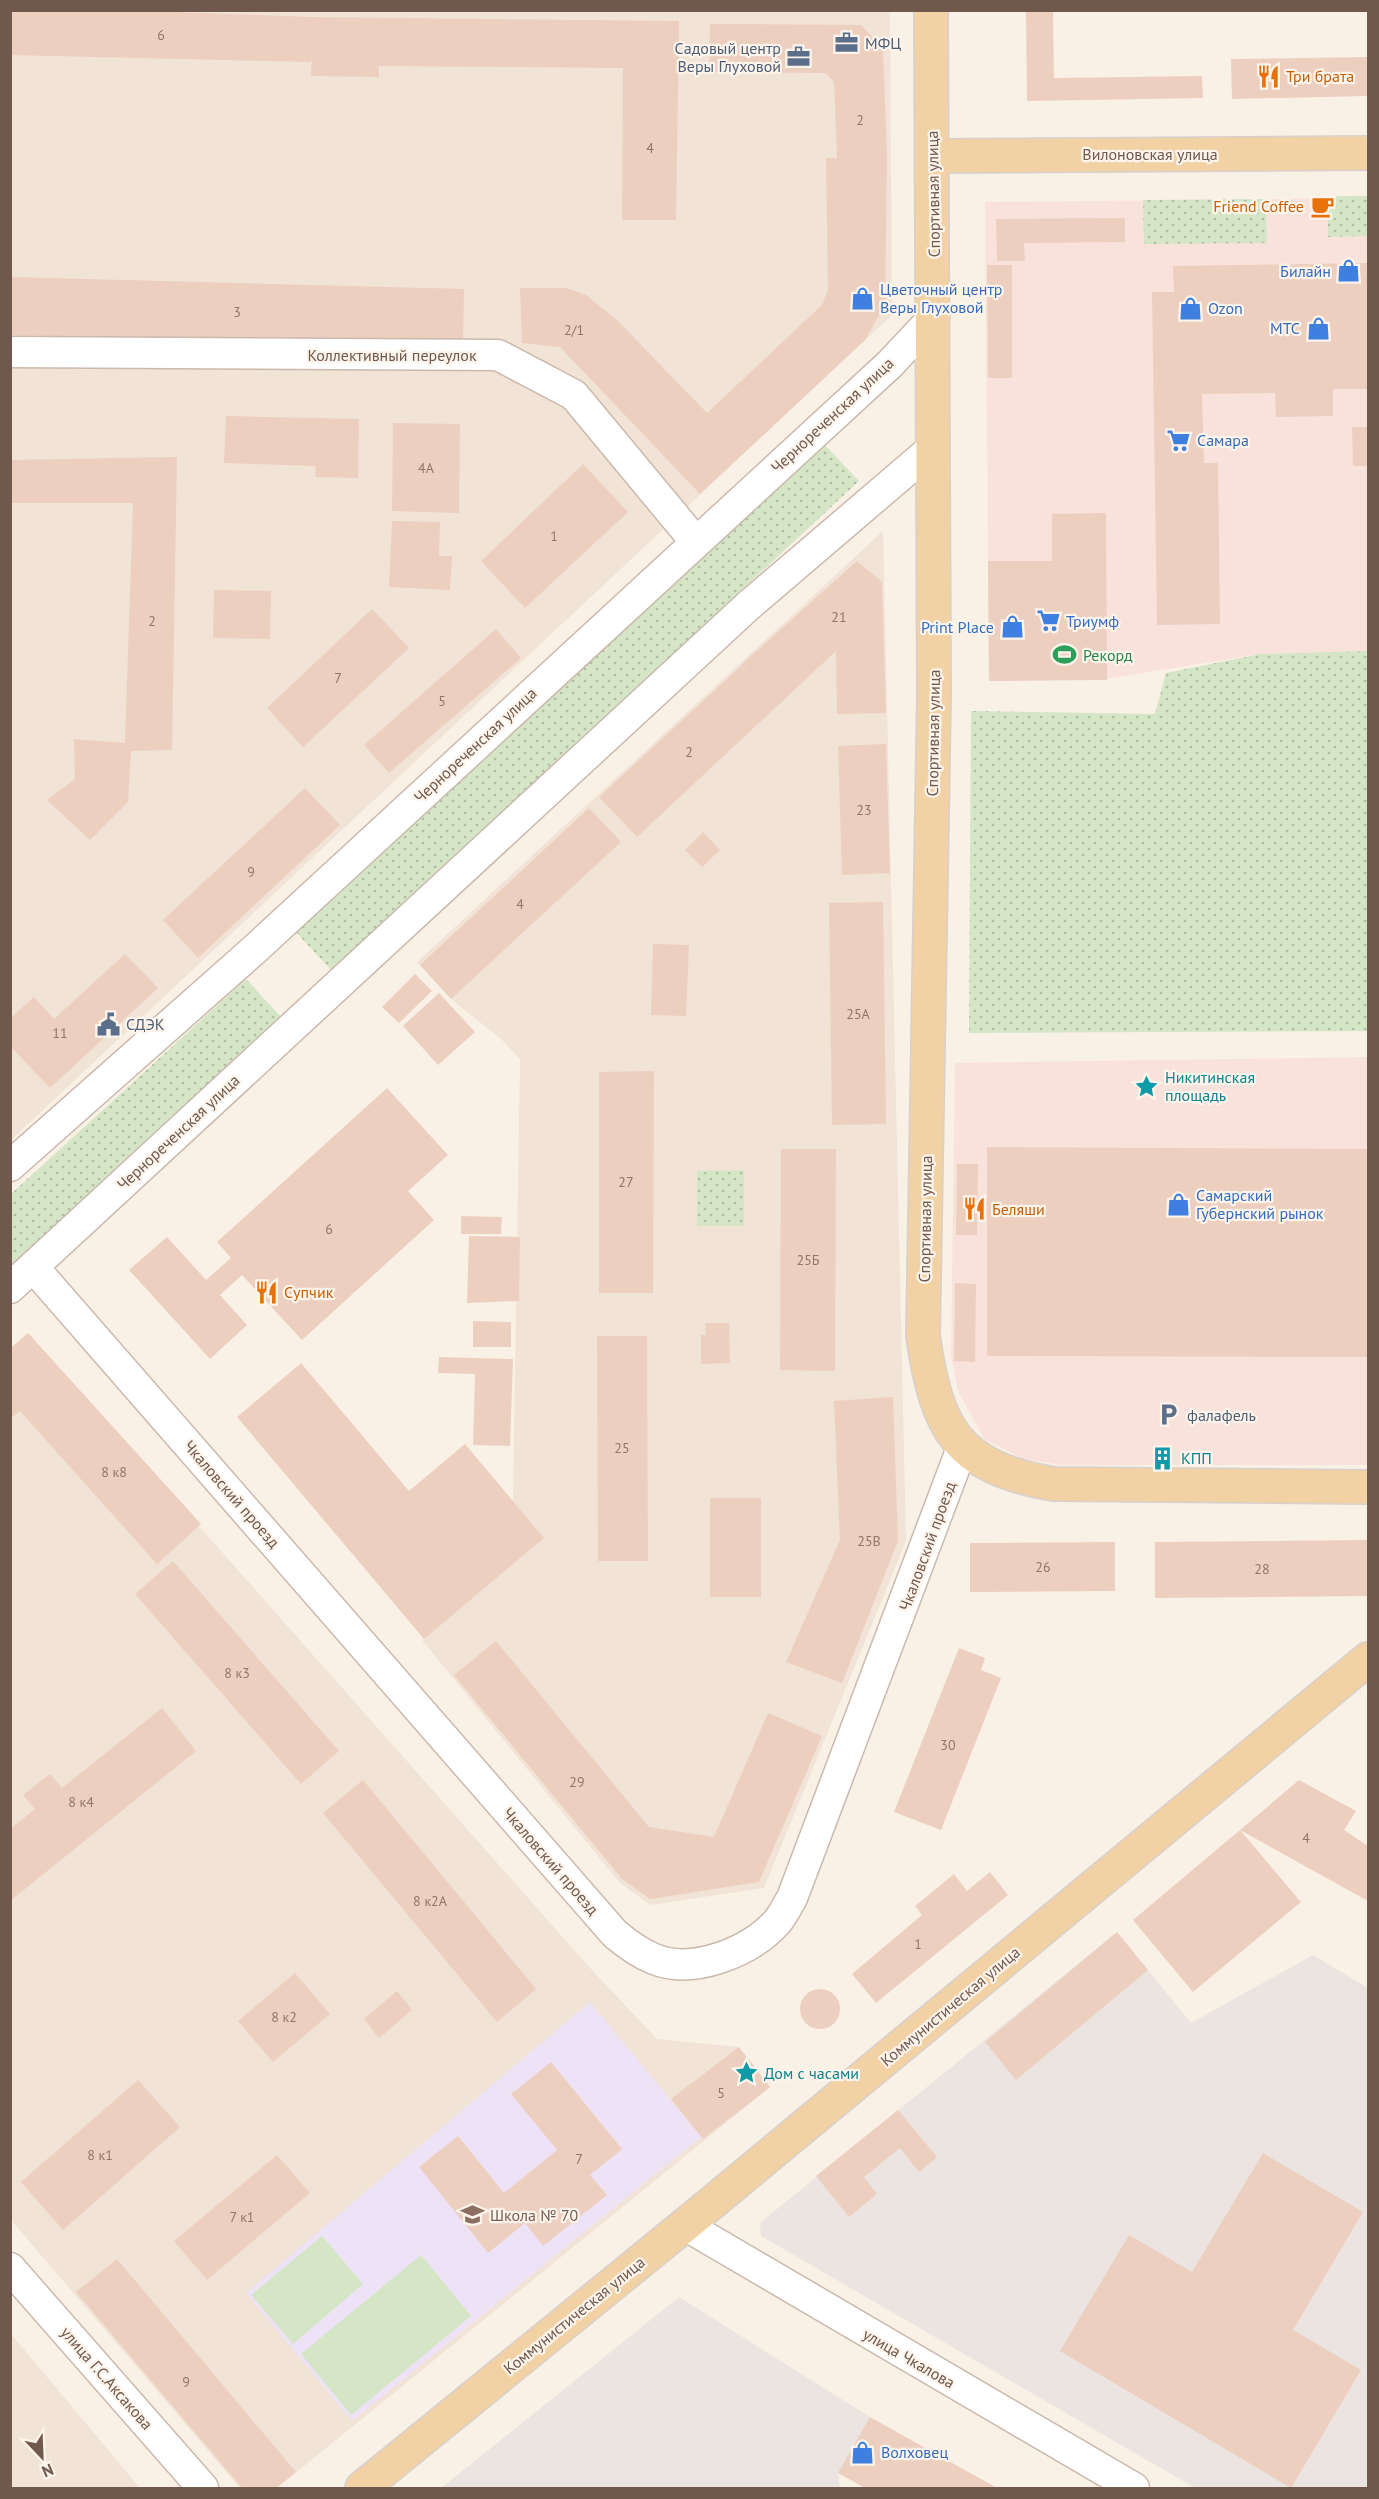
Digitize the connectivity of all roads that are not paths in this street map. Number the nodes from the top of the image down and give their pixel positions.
1 (931, 10) edge
2 (1368, 153) edge
3 (933, 156) junction
4 (934, 317) junction
5 (10, 352) edge
6 (934, 447) junction
7 (695, 540) junction
8 (10, 1166) edge
9 (33, 1267) junction
10 (10, 1288) edge
11 (963, 1448) junction
12 (1368, 1486) edge
13 (1368, 1659) edge
14 (685, 2225) junction
15 (10, 2268) edge
16 (203, 2488) edge
17 (362, 2488) edge
18 (1134, 2488) edge

1 - 3 main road, Спортивная улица
2 - 3 main road, Вилоновская улица
3 - 4 main road, Спортивная улица
4 - 6 main road, Спортивная улица
4 - 7 street, Чернореченская улица
5 - 7 street, Коллективный переулок
6 - 9 street, Чернореченская улица
6 - 11 main road, Спортивная улица
7 - 8 street, Чернореченская улица
9 - 10 street, Чернореченская улица
9 - 11 street, Чкаловский проезд
11 - 12 main road
13 - 14 main road, Коммунистическая улица
14 - 17 main road, Коммунистическая улица
14 - 18 street, улица Чкалова
15 - 16 street, улица Г.С.Аксакова

